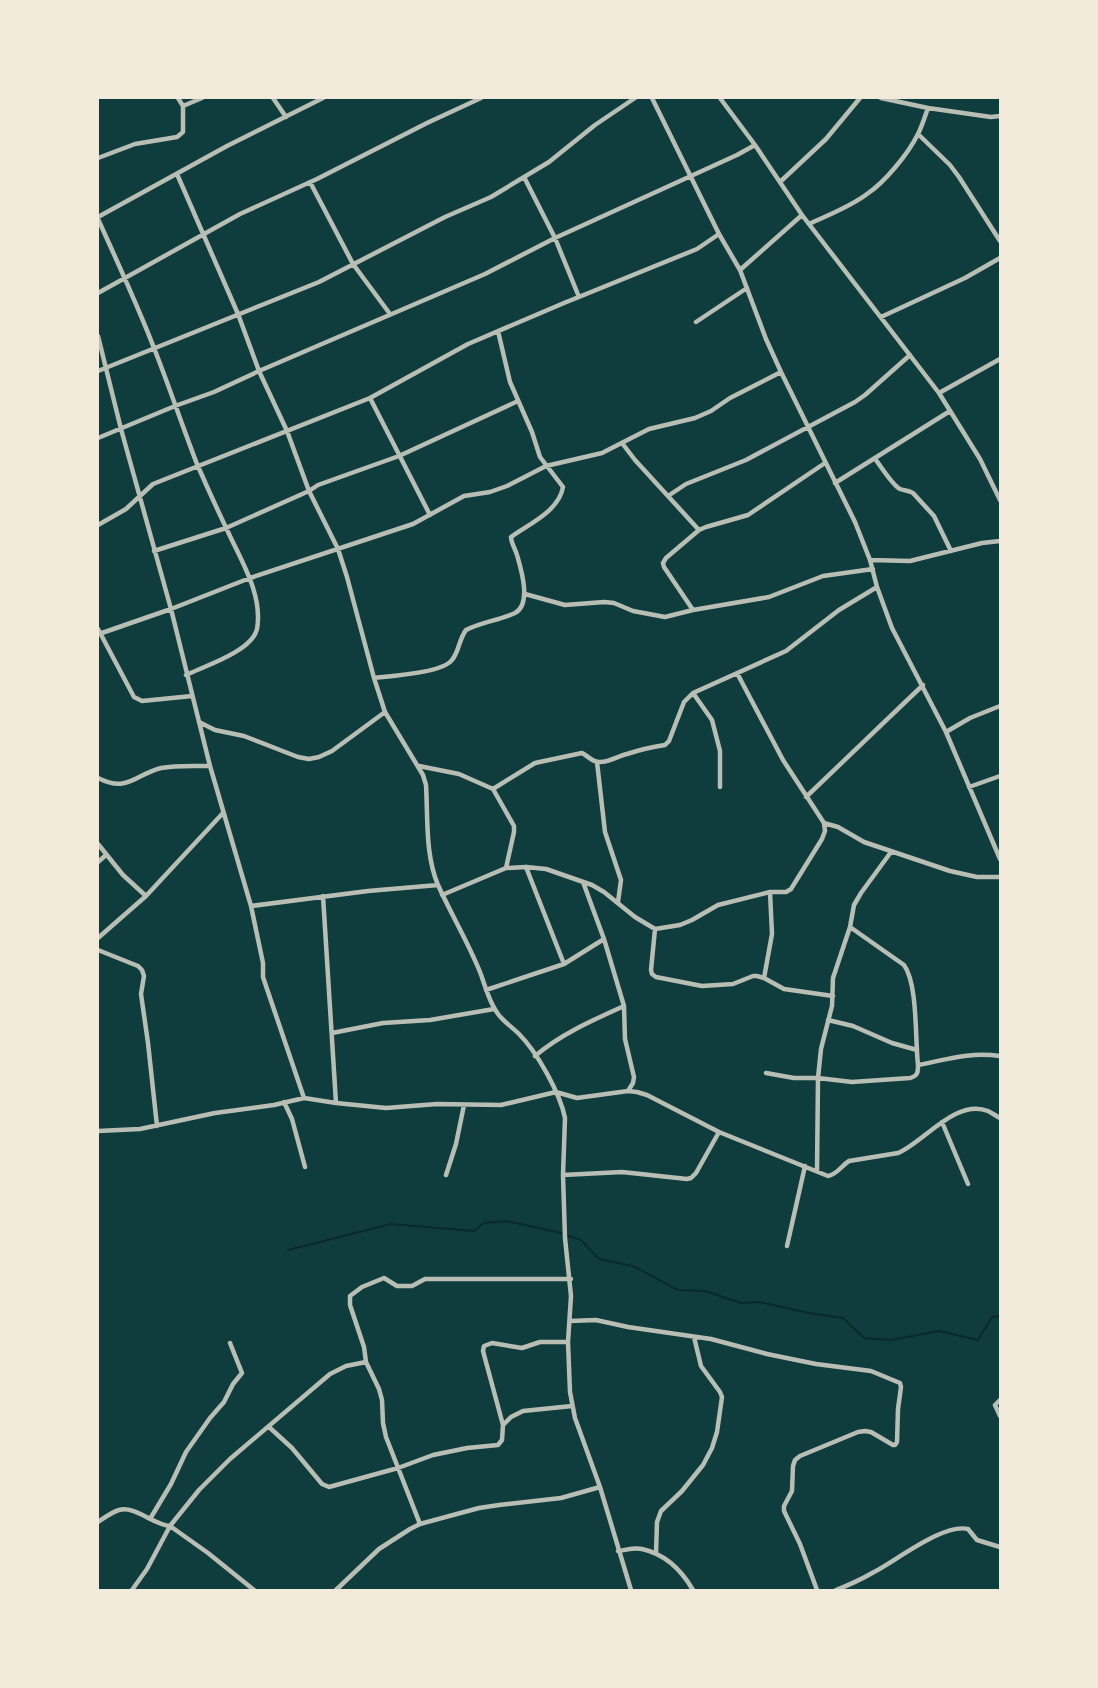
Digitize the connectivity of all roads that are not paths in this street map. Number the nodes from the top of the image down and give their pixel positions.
1 (178, 98) edge
2 (202, 98) edge
3 (273, 98) edge
4 (323, 98) edge
5 (482, 98) edge
6 (636, 98) edge
7 (652, 98) edge
8 (720, 98) edge
9 (860, 98) edge
10 (881, 98) edge
11 (183, 106) junction
12 (928, 108) junction
13 (1000, 116) edge
14 (286, 117) junction
15 (918, 134) junction
16 (755, 145) junction
17 (98, 158) edge
18 (177, 174) junction
19 (691, 176) junction
20 (524, 177) junction
21 (310, 182) junction
22 (780, 182) junction
23 (802, 215) junction
24 (98, 218) edge
25 (809, 224) junction
26 (1000, 224) edge
27 (993, 228) junction
28 (204, 234) junction
29 (719, 234) junction
30 (555, 238) junction
31 (1000, 241) edge
32 (1000, 258) edge
33 (353, 264) junction
34 (740, 270) junction
35 (124, 278) junction
36 (747, 288) junction
37 (98, 293) edge
38 (579, 297) junction
39 (238, 314) junction
40 (390, 314) junction
41 (880, 317) junction
42 (696, 322) dead end
43 (498, 331) junction
44 (98, 336) edge
45 (154, 348) junction
46 (909, 355) junction
47 (1000, 359) edge
48 (105, 367) junction
49 (98, 371) edge
50 (259, 371) junction
51 (781, 372) junction
52 (939, 393) junction
53 (370, 398) junction
54 (518, 401) junction
55 (175, 406) junction
56 (950, 411) junction
57 (808, 427) junction
58 (121, 429) junction
59 (287, 431) junction
60 (98, 438) edge
61 (622, 443) junction
62 (399, 456) junction
63 (875, 459) junction
64 (825, 463) junction
65 (198, 466) junction
66 (546, 466) junction
67 (835, 483) junction
68 (309, 491) junction
69 (668, 496) junction
70 (139, 497) junction
71 (1000, 500) edge
72 (430, 515) junction
73 (98, 525) edge
74 (226, 528) junction
75 (699, 531) junction
76 (1000, 541) edge
77 (338, 549) junction
78 (154, 551) junction
79 (951, 551) junction
80 (870, 560) junction
81 (873, 569) junction
82 (250, 578) junction
83 (877, 587) junction
84 (525, 594) junction
85 (171, 609) junction
86 (693, 610) junction
87 (98, 632) edge
88 (736, 673) junction
89 (186, 675) junction
90 (374, 678) junction
91 (923, 685) junction
92 (693, 693) junction
93 (192, 696) junction
94 (1000, 705) edge
95 (385, 712) junction
96 (199, 722) junction
97 (946, 732) junction
98 (597, 762) junction
99 (210, 766) junction
100 (419, 766) junction
101 (1000, 776) edge
102 (98, 778) edge
103 (720, 787) dead end
104 (969, 787) junction
105 (493, 789) junction
106 (806, 797) junction
107 (223, 813) junction
108 (824, 823) junction
109 (98, 844) edge
110 (891, 852) junction
111 (106, 855) junction
112 (1000, 859) edge
113 (98, 862) edge
114 (526, 867) junction
115 (506, 868) junction
116 (1000, 877) edge
117 (583, 882) junction
118 (438, 885) junction
119 (770, 892) junction
120 (442, 895) junction
121 (146, 896) junction
122 (323, 896) junction
123 (618, 902) junction
124 (250, 906) junction
125 (850, 927) junction
126 (655, 929) junction
127 (98, 938) edge
128 (604, 939) junction
129 (98, 950) edge
130 (564, 964) junction
131 (764, 978) junction
132 (486, 990) junction
133 (833, 996) junction
134 (624, 1006) junction
135 (494, 1009) junction
136 (828, 1020) junction
137 (332, 1033) junction
138 (917, 1050) junction
139 (535, 1056) junction
140 (1000, 1056) edge
141 (918, 1065) junction
142 (766, 1073) dead end
143 (818, 1078) junction
144 (628, 1091) junction
145 (556, 1092) junction
146 (304, 1098) junction
147 (284, 1102) junction
148 (336, 1103) junction
149 (464, 1104) junction
150 (1000, 1118) edge
151 (942, 1122) junction
152 (156, 1126) junction
153 (98, 1131) edge
154 (719, 1132) junction
155 (806, 1166) junction
156 (305, 1167) dead end
157 (817, 1170) junction
158 (447, 1175) dead end
159 (563, 1175) junction
160 (968, 1184) dead end
161 (787, 1246) dead end
162 (571, 1280) junction
163 (570, 1321) junction
164 (694, 1337) junction
165 (568, 1342) junction
166 (230, 1343) dead end
167 (366, 1362) junction
168 (1000, 1400) edge
169 (572, 1406) junction
170 (1000, 1416) edge
171 (503, 1425) junction
172 (269, 1427) junction
173 (398, 1468) junction
174 (600, 1487) junction
175 (150, 1519) junction
176 (98, 1522) edge
177 (420, 1524) junction
178 (170, 1526) junction
179 (1000, 1547) edge
180 (618, 1551) junction
181 (656, 1554) junction
182 (849, 1584) junction
183 (132, 1590) edge
184 (254, 1590) edge
185 (336, 1590) edge
186 (631, 1590) edge
187 (693, 1590) edge
188 (817, 1590) edge
189 (836, 1590) edge
190 (851, 1590) edge

1 - 11 street
2 - 11 street
3 - 14 street
4 - 14 street
5 - 21 street
6 - 20 street
7 - 19 street
8 - 16 street
9 - 22 street
10 - 12 street
11 - 17 street
12 - 13 street
12 - 15 street
14 - 18 street
15 - 25 street
15 - 27 street
16 - 19 street
16 - 22 street
18 - 24 street
18 - 28 street
19 - 29 street
19 - 30 street
20 - 30 street
20 - 33 street
21 - 28 street
21 - 33 street
22 - 23 street
23 - 25 street
23 - 34 street
24 - 35 street
25 - 41 street
26 - 27 street
27 - 31 street
28 - 35 street
28 - 39 street
29 - 34 street
29 - 38 street
30 - 38 street
30 - 40 street
32 - 41 street
33 - 39 street
33 - 40 street
34 - 36 street
35 - 37 street
35 - 45 street
36 - 42 street
36 - 51 street
38 - 43 street
39 - 45 street
39 - 50 street
40 - 50 street
41 - 46 street
43 - 53 street
43 - 54 street
44 - 48 street
45 - 48 street
45 - 55 street
46 - 52 street
46 - 57 street
47 - 52 street
48 - 49 street
48 - 58 street
50 - 55 street
50 - 59 street
51 - 57 street
51 - 61 street
52 - 56 street
53 - 59 street
53 - 62 street
54 - 62 street
54 - 66 street
55 - 58 street
55 - 65 street
56 - 63 street
56 - 71 street
57 - 64 street
57 - 69 street
58 - 60 street
58 - 70 street
59 - 65 street
59 - 68 street
61 - 66 street
61 - 69 street
62 - 68 street
62 - 72 street
63 - 67 street
63 - 79 street
64 - 67 street
64 - 75 street
65 - 70 street
65 - 74 street
66 - 72 street
66 - 84 street
67 - 80 street
68 - 74 street
68 - 77 street
69 - 75 street
70 - 73 street
70 - 78 street
72 - 77 street
74 - 78 street
74 - 82 street
75 - 86 street
76 - 79 street
77 - 82 street
77 - 90 street
78 - 85 street
79 - 80 street
80 - 81 street
81 - 83 street
81 - 86 street
82 - 85 street
82 - 89 street
83 - 88 street
83 - 91 street
84 - 86 street
84 - 90 street
85 - 87 street
85 - 89 street
87 - 93 street
88 - 92 street
88 - 106 street
89 - 93 street
90 - 95 street
91 - 97 street
91 - 106 street
92 - 98 street
92 - 103 street
93 - 96 street
94 - 97 street
95 - 96 street
95 - 100 street
96 - 99 street
97 - 104 street
98 - 105 street
98 - 123 street
99 - 102 street
99 - 107 street
100 - 105 street
100 - 118 street
101 - 104 street
104 - 112 street
105 - 115 street
106 - 108 street
107 - 121 street
107 - 124 street
108 - 110 street
108 - 119 street
109 - 111 street
110 - 116 street
110 - 125 street
111 - 113 street
111 - 121 street
114 - 115 street
114 - 117 street
114 - 130 street
115 - 120 street
117 - 123 street
117 - 128 street
118 - 120 street
118 - 122 street
119 - 126 street
119 - 131 street
120 - 132 street
121 - 127 street
122 - 124 street
122 - 137 street
123 - 126 street
124 - 146 street
125 - 133 street
125 - 138 street
126 - 131 street
128 - 130 street
128 - 134 street
129 - 152 street
130 - 132 street
131 - 133 street
132 - 135 street
133 - 136 street
134 - 139 street
134 - 144 street
135 - 137 street
135 - 139 street
136 - 138 street
136 - 143 street
137 - 148 street
138 - 141 street
139 - 145 street
140 - 141 street
141 - 143 street
142 - 143 street
143 - 157 street
144 - 145 street
144 - 154 street
145 - 149 street
145 - 159 street
146 - 147 street
146 - 148 street
147 - 152 street
147 - 156 street
148 - 149 street
149 - 158 street
150 - 151 street
151 - 157 street
151 - 160 street
152 - 153 street
154 - 155 street
154 - 159 street
155 - 157 street
155 - 161 street
159 - 162 street
162 - 163 street
162 - 167 street
163 - 164 street
163 - 165 street
164 - 181 street
164 - 188 street
165 - 169 street
165 - 171 street
166 - 175 street
167 - 172 street
167 - 173 street
168 - 170 street
169 - 171 street
169 - 174 street
171 - 173 street
172 - 173 street
172 - 178 street
173 - 177 street
174 - 177 street
174 - 180 street
175 - 176 street
175 - 178 street
177 - 185 street
178 - 183 street
178 - 184 street
179 - 182 street
180 - 181 street
180 - 186 street
181 - 187 street
182 - 189 street
182 - 190 street

